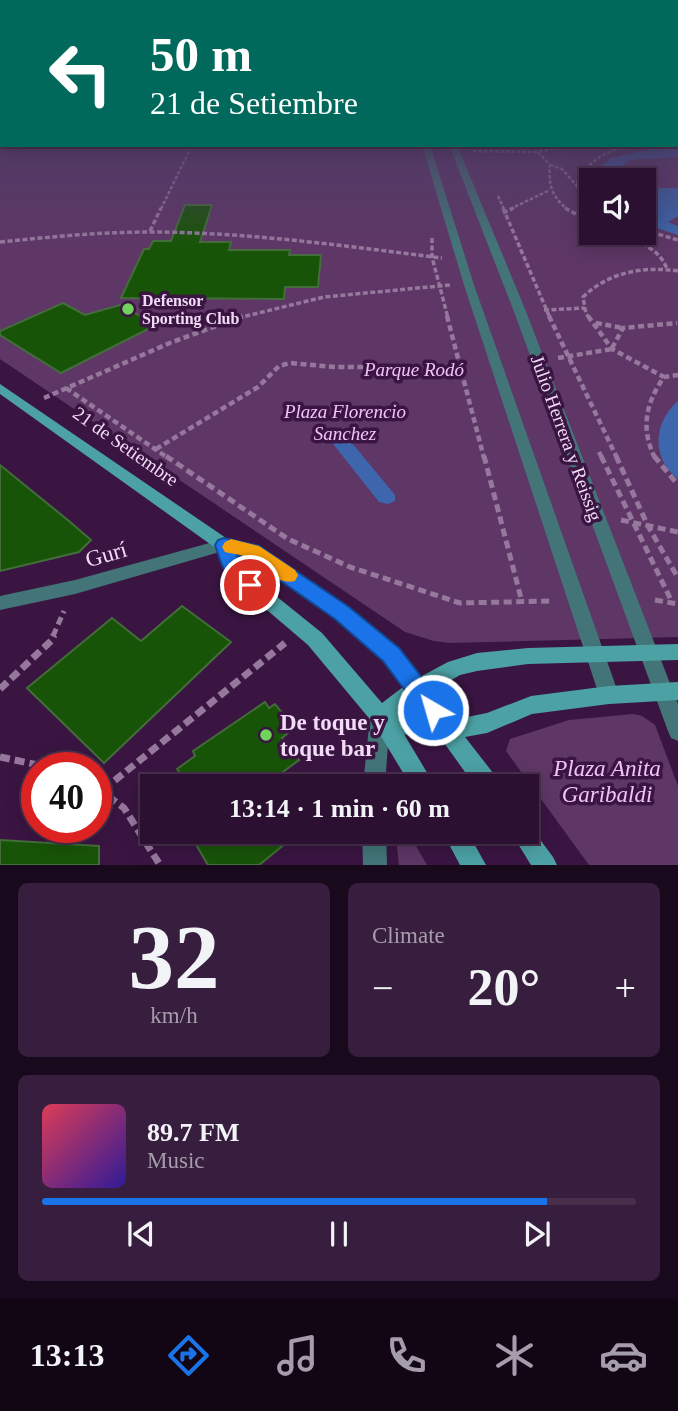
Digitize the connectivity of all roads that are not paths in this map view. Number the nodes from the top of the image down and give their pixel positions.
1 (432, 164) edge
2 (461, 164) edge
3 (0, 388) edge
4 (224, 545) junction
5 (0, 603) edge
6 (678, 652) edge
7 (648, 653) junction
8 (594, 654) junction
9 (417, 689) junction
10 (670, 691) edge
11 (609, 695) junction
12 (380, 716) junction
13 (450, 730) junction
14 (678, 731) edge
15 (375, 774) edge
16 (416, 774) edge
17 (481, 774) edge
18 (374, 844) edge
19 (461, 844) edge
20 (530, 844) edge
21 (375, 865) edge
22 (474, 865) edge
23 (545, 865) edge

1 - 8 street
2 - 7 street, Julio Herrera y Reissig
3 - 4 street, 21 de Setiembre
4 - 5 street, Gurí
4 - 9 street, 21 de Setiembre
4 - 12 street, 21 de Setiembre
6 - 7 street
7 - 8 street
7 - 10 street, Julio Herrera y Reissig
8 - 9 street
8 - 11 street
9 - 12 street
9 - 13 street, 21 de Setiembre
10 - 11 street
10 - 14 street, Julio Herrera y Reissig
11 - 13 street
12 - 13 street
12 - 15 street
12 - 16 street, 21 de Setiembre
13 - 17 street, 21 de Setiembre
18 - 21 street
19 - 22 street
20 - 23 street

